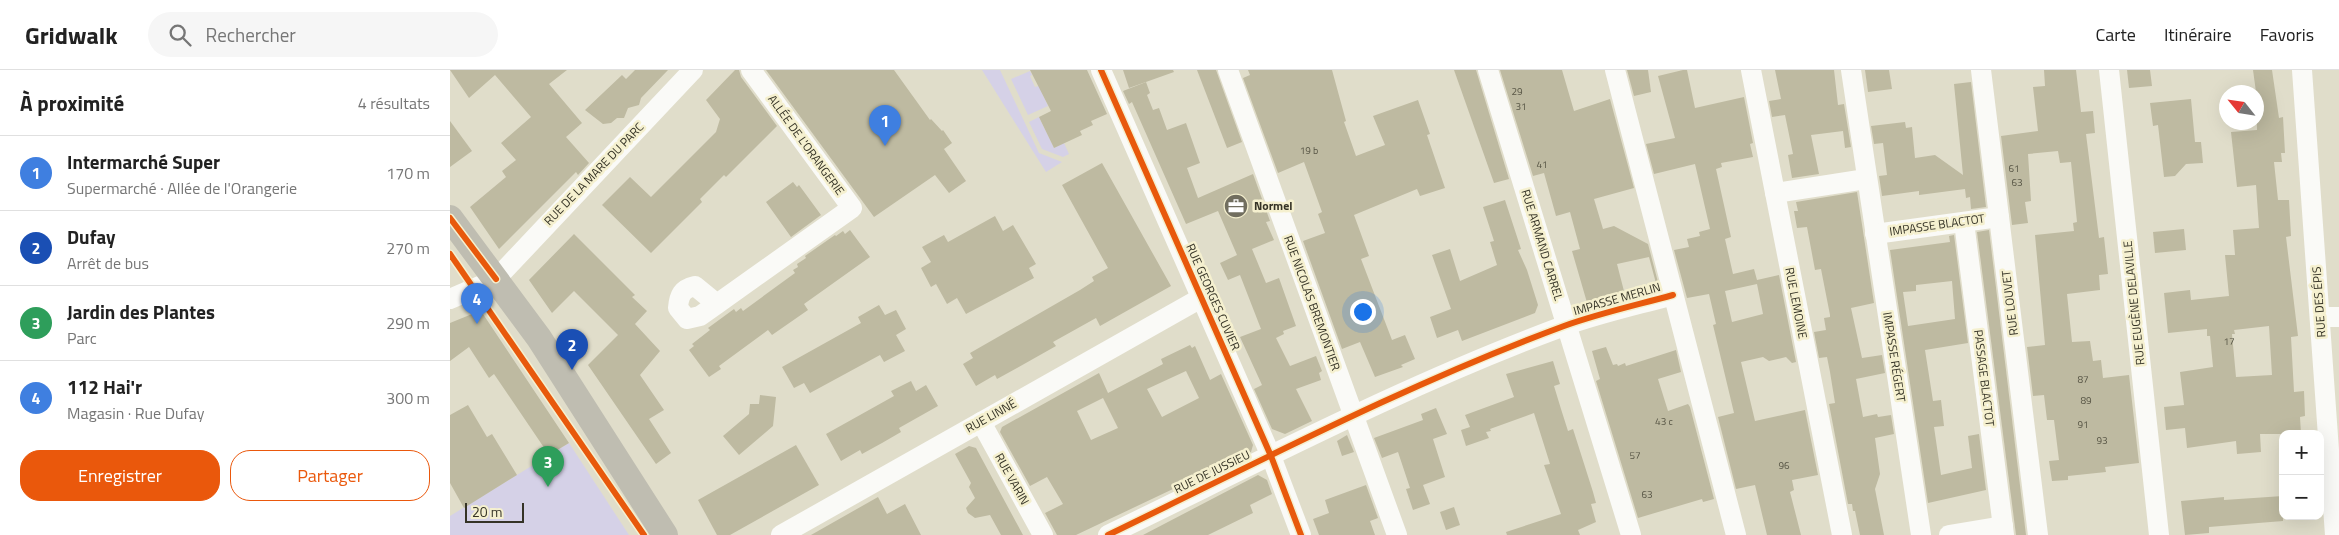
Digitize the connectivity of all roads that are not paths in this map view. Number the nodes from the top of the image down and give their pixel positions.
1 (693, 70) edge
2 (751, 70) edge
3 (1101, 70) edge
4 (1228, 70) edge
5 (1488, 70) edge
6 (1615, 70) edge
7 (1751, 70) edge
8 (1851, 70) edge
9 (1981, 70) edge
10 (2109, 70) edge
11 (2302, 70) edge
12 (1866, 180) junction
13 (1775, 193) junction
14 (1999, 217) junction
15 (450, 218) edge
16 (1964, 222) junction
17 (1875, 234) junction
18 (496, 279) junction
19 (1673, 295) junction
20 (450, 298) edge
21 (1201, 298) junction
22 (717, 304) dead end
23 (2330, 317) edge
24 (1567, 326) junction
25 (1353, 415) junction
26 (981, 422) junction
27 (1271, 456) junction
28 (2004, 530) edge
29 (666, 535) edge
30 (781, 535) edge
31 (1043, 535) edge
32 (1108, 535) edge
33 (1301, 535) edge
34 (1397, 535) edge
35 (1631, 535) edge
36 (1736, 535) edge
37 (1842, 535) edge
38 (1921, 535) edge
39 (1949, 535) edge
40 (2038, 535) edge
41 (2159, 535) edge
42 (2335, 535) edge

1 - 18 street, RUE DE LA MARE DU PARC
2 - 22 street, ALLÉE DE L'ORANGERIE
3 - 21 street, RUE GEORGES CUVIER
4 - 25 street, RUE NICOLAS BREMONTIER
5 - 24 street, RUE ARMAND CARREL
6 - 19 street, IMPASSE MERLIN
7 - 13 street, RUE LEMOINE
8 - 12 street, IMPASSE RÉGERT
9 - 14 street, RUE LOUVET
10 - 41 street, RUE EUGÈNE DELAVILLE
11 - 23 street, RUE DES ÉPIS
12 - 13 street
12 - 17 street, IMPASSE RÉGERT
13 - 37 street, RUE LEMOINE
14 - 16 street, IMPASSE BLACTOT
14 - 40 street, RUE LOUVET
15 - 18 main road
16 - 17 street, IMPASSE BLACTOT
16 - 28 street, PASSAGE BLACTOT
17 - 38 street, IMPASSE RÉGERT
18 - 20 street
18 - 29 main road
19 - 24 street, IMPASSE MERLIN
19 - 36 street, IMPASSE MERLIN
21 - 26 street, RUE LINNÉ
21 - 27 street, RUE GEORGES CUVIER
23 - 42 street, RUE DES ÉPIS
24 - 25 street, RUE DE JUSSIEU
24 - 35 street, RUE ARMAND CARREL
25 - 27 street, RUE DE JUSSIEU
25 - 34 street, RUE NICOLAS BREMONTIER
26 - 30 street, RUE LINNÉ
26 - 31 street, RUE VARIN
27 - 32 street, RUE DE JUSSIEU
27 - 33 street, RUE GEORGES CUVIER
28 - 39 street

